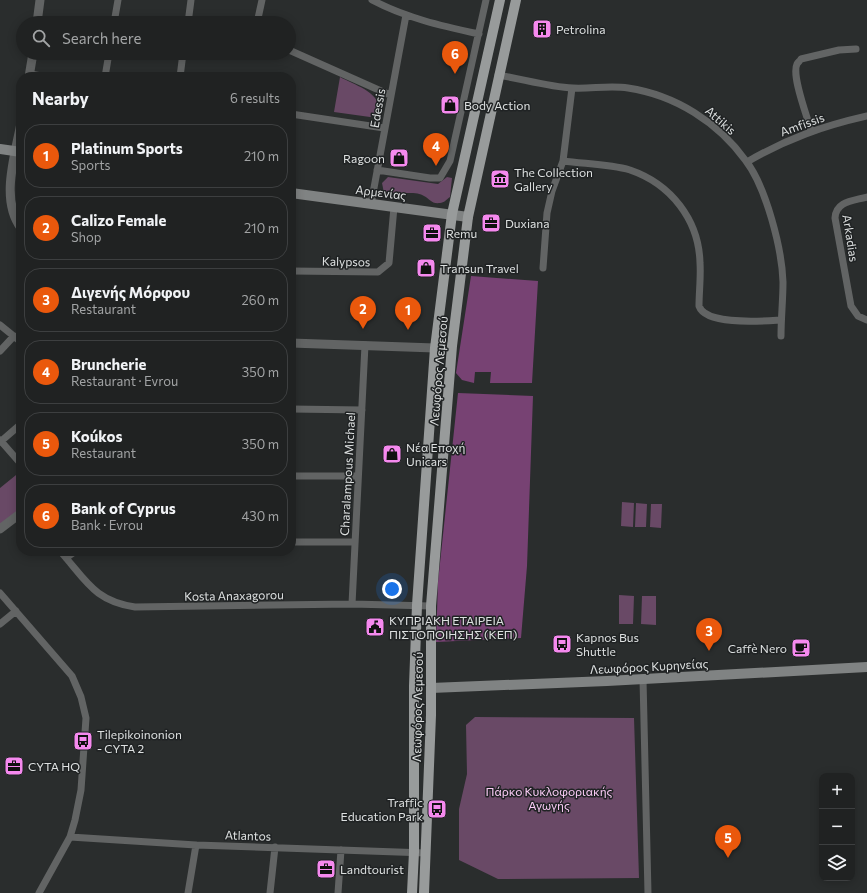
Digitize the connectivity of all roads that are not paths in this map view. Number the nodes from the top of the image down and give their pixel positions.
1 (40, 0) edge
2 (118, 0) edge
3 (191, 0) edge
4 (262, 0) edge
5 (372, 0) edge
6 (486, 0) edge
7 (500, 0) edge
8 (516, 0) edge
9 (406, 15) junction
10 (38, 16) edge
11 (115, 16) edge
12 (189, 16) edge
13 (259, 16) edge
14 (479, 34) junction
15 (856, 49) dead end
16 (296, 53) edge
17 (32, 60) edge
18 (108, 60) edge
19 (182, 60) edge
20 (30, 72) edge
21 (106, 72) edge
22 (181, 72) edge
23 (498, 75) junction
24 (572, 88) junction
25 (390, 95) junction
26 (296, 115) edge
27 (867, 116) edge
28 (384, 128) junction
29 (811, 131) junction
30 (0, 149) edge
31 (16, 152) edge
32 (16, 161) edge
33 (563, 161) junction
34 (747, 162) junction
35 (377, 170) junction
36 (296, 194) edge
37 (867, 197) edge
38 (371, 204) junction
39 (394, 207) junction
40 (452, 214) junction
41 (468, 217) junction
42 (16, 220) edge
43 (543, 268) dead end
44 (296, 271) edge
45 (781, 320) junction
46 (867, 320) edge
47 (0, 325) edge
48 (14, 336) joint
49 (781, 336) dead end
50 (296, 343) edge
51 (365, 344) junction
52 (435, 348) junction
53 (0, 351) edge
54 (296, 409) edge
55 (362, 410) junction
56 (16, 428) edge
57 (0, 441) edge
58 (16, 459) edge
59 (296, 476) edge
60 (358, 476) junction
61 (16, 518) edge
62 (0, 529) edge
63 (296, 542) edge
64 (355, 542) junction
65 (69, 556) edge
66 (66, 558) joint
67 (0, 593) edge
68 (352, 604) junction
69 (417, 605) junction
70 (431, 606) junction
71 (16, 611) junction
72 (0, 624) edge
73 (867, 667) edge
74 (643, 679) junction
75 (431, 688) junction
76 (70, 837) junction
77 (196, 846) junction
78 (275, 847) junction
79 (341, 850) junction
80 (414, 852) junction
81 (426, 853) junction
82 (39, 893) edge
83 (188, 893) edge
84 (270, 893) edge
85 (338, 893) edge
86 (412, 893) edge
87 (424, 893) edge
88 (648, 893) edge

1 - 10 street
2 - 11 street
3 - 12 street
4 - 13 street
5 - 9 street
6 - 14 street
7 - 40 main road, Λεωφόρος Λεμεσού
8 - 23 main road, Λεωφόρος Λεμεσού
9 - 14 street
9 - 25 street, Edessis
14 - 35 street
15 - 29 street
16 - 25 street
17 - 20 street
18 - 21 street
19 - 22 street
23 - 24 street, Attikis
23 - 41 main road, Λεωφόρος Λεμεσού
24 - 33 street
24 - 34 street, Attikis
25 - 28 street, Edessis
26 - 28 street
27 - 29 street, Amfissis
28 - 35 street, Edessis
29 - 34 street, Amfissis
30 - 31 main road
32 - 42 street
33 - 43 street
33 - 45 street
34 - 45 street, Attikis
35 - 38 street, Edessis
36 - 38 main road, Αρμενίας
37 - 46 street, Arkadias
38 - 39 main road, Αρμενίας
39 - 40 main road, Αρμενίας
39 - 44 street, Kalypsos
40 - 41 main road, Αρμενίας
40 - 52 main road, Λεωφόρος Λεμεσού
41 - 70 main road, Λεωφόρος Λεμεσού
45 - 49 street, Attikis
47 - 48 street
48 - 53 street
50 - 51 street
51 - 52 street
51 - 55 street, Charalampous Michael
52 - 69 main road, Λεωφόρος Λεμεσού
54 - 55 street
55 - 60 street, Charalampous Michael
56 - 57 street
57 - 58 street
59 - 60 street
60 - 64 street, Charalampous Michael
61 - 62 street
63 - 64 street
64 - 68 street, Charalampous Michael
65 - 66 street
66 - 68 street, Kosta Anaxagorou
67 - 71 street
68 - 69 street, Kosta Anaxagorou
69 - 70 street, Kosta Anaxagorou
69 - 80 main road, Λεωφόρος Λεμεσού
70 - 75 main road, Λεωφόρος Λεμεσού
71 - 72 street
71 - 76 street
73 - 74 main road, Λεωφόρος Κυρηνείας
74 - 75 main road, Λεωφόρος Κυρηνείας
74 - 88 street
75 - 81 main road, Λεωφόρος Λεμεσού
76 - 77 street, Atlantos
76 - 82 street
77 - 78 street, Atlantos
77 - 83 street
78 - 79 street, Atlantos
78 - 84 street
79 - 80 street, Atlantos
79 - 85 street
80 - 81 street, Atlantos
80 - 86 main road, Λεωφόρος Λεμεσού
81 - 87 main road, Λεωφόρος Λεμεσού

